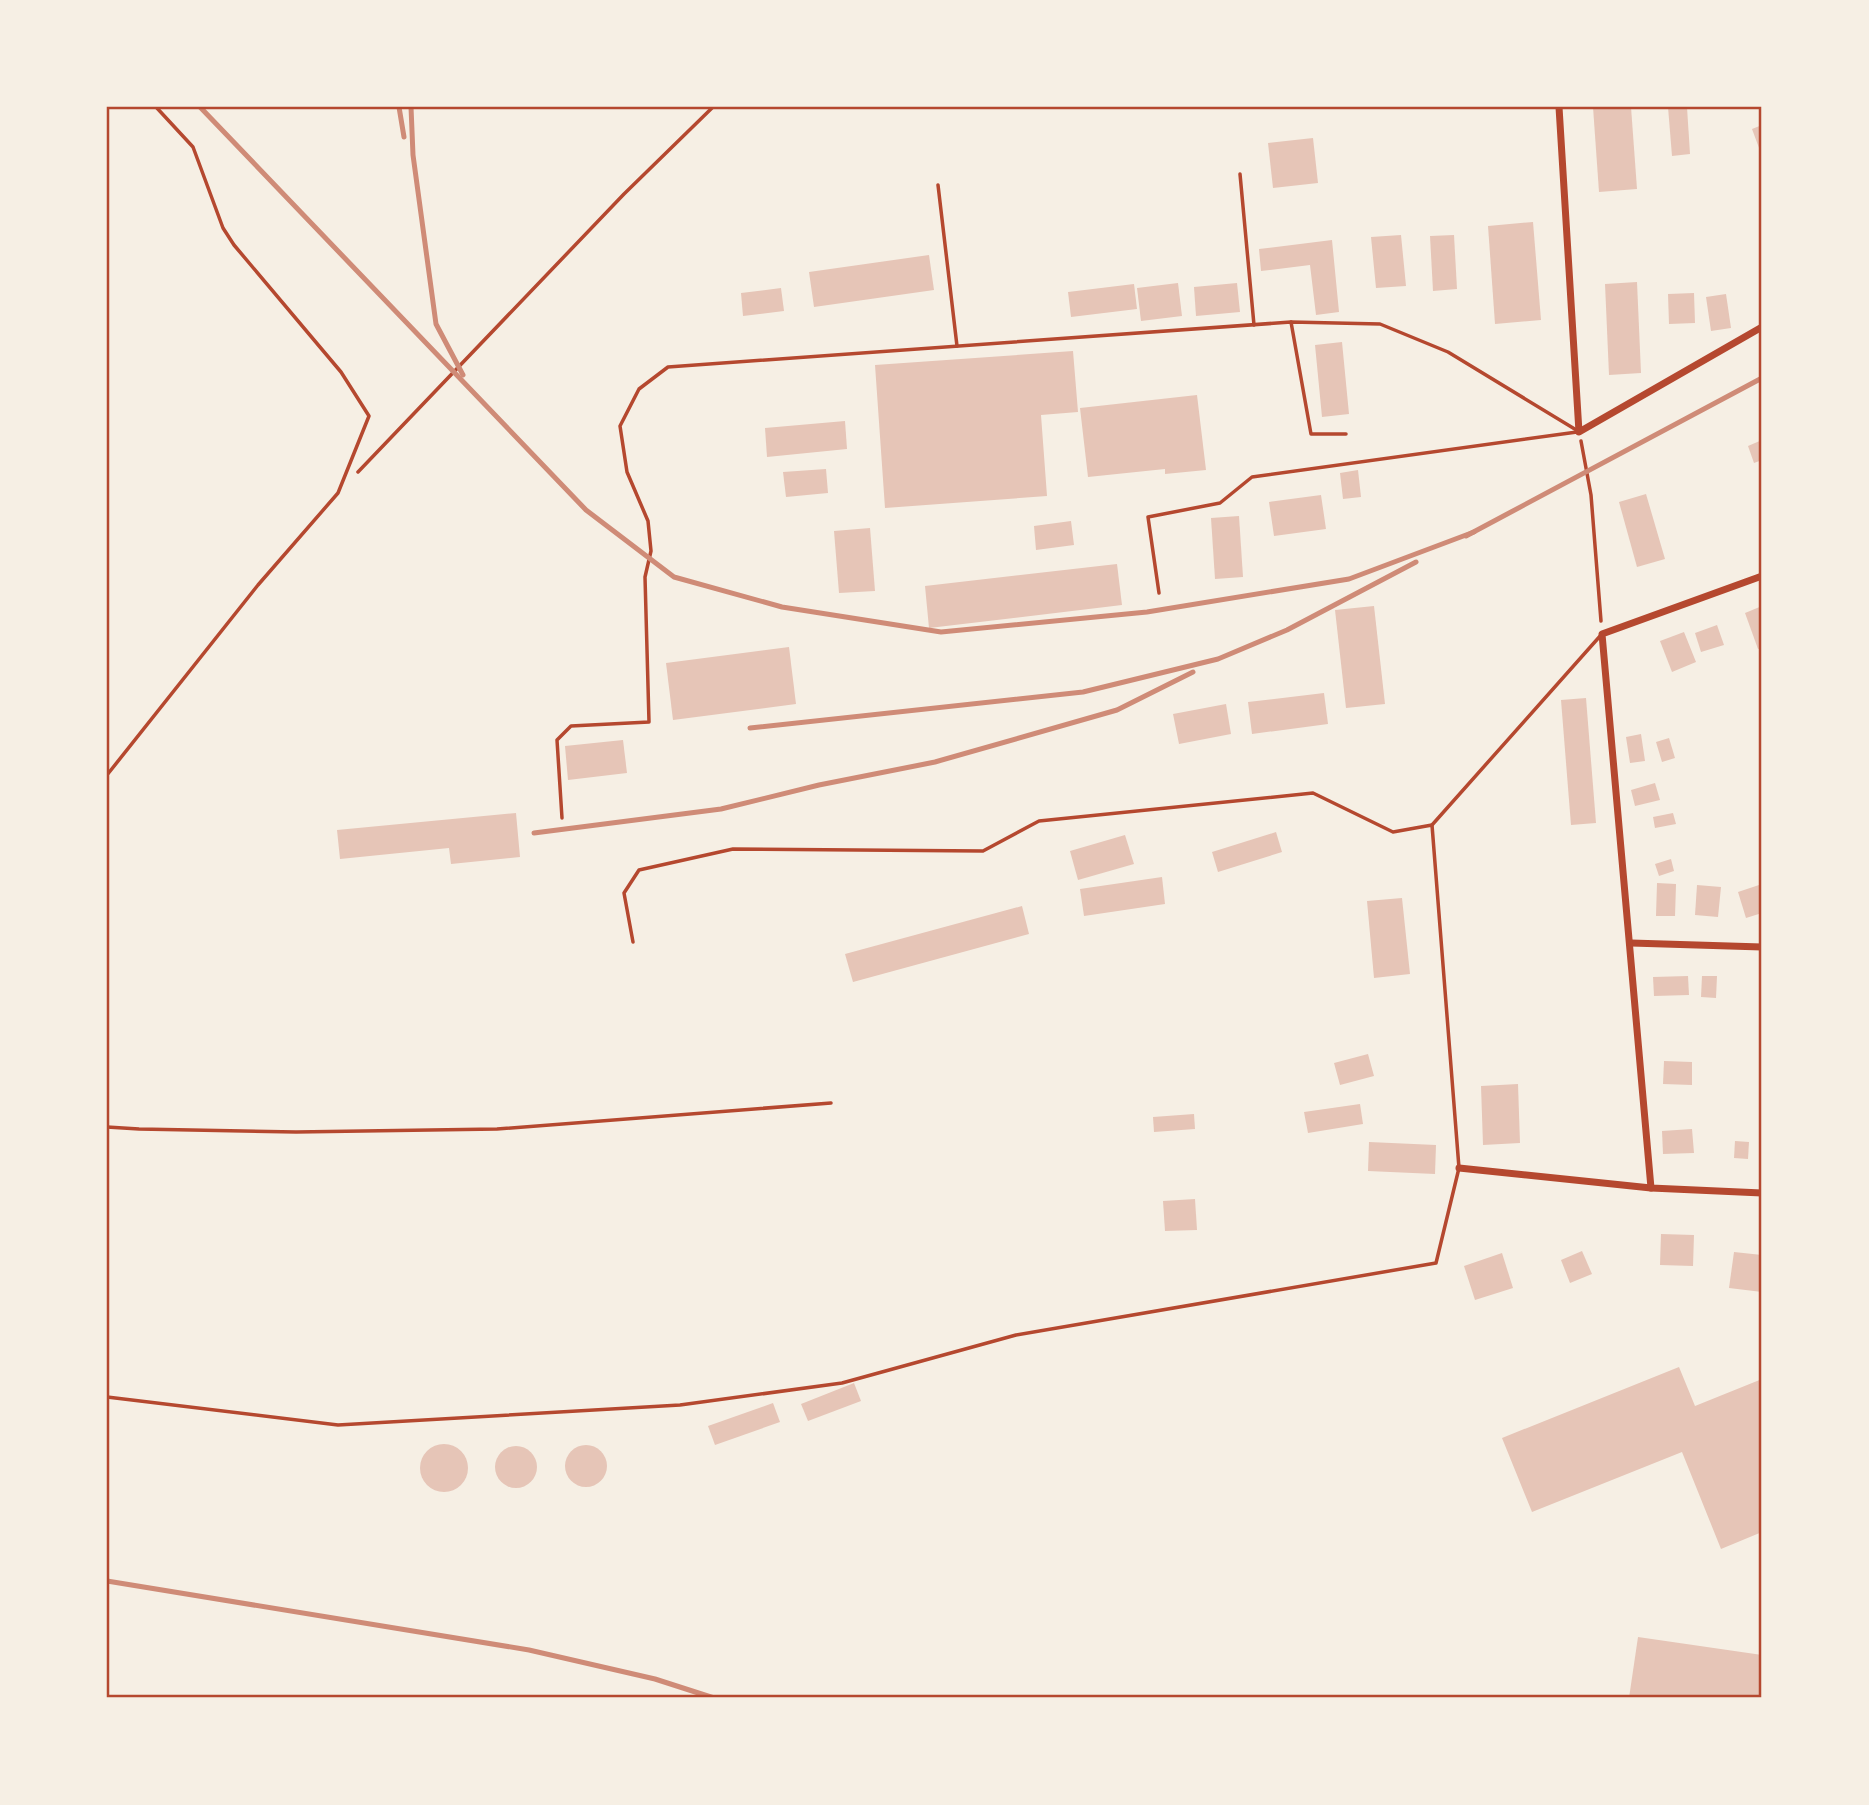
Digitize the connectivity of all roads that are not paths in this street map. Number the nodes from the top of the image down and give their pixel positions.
1 (156, 107) edge
2 (1559, 107) edge
3 (1240, 174) dead end
4 (938, 185) dead end
5 (1291, 322) junction
6 (1254, 325) junction
7 (1762, 327) edge
8 (957, 346) junction
9 (1579, 432) junction
10 (1346, 434) dead end
11 (1762, 576) edge
12 (1159, 593) dead end
13 (1602, 634) junction
14 (107, 775) edge
15 (562, 818) dead end
16 (1432, 825) junction
17 (633, 942) dead end
18 (1630, 943) junction
19 (1762, 947) edge
20 (831, 1103) dead end
21 (107, 1126) edge
22 (1459, 1168) junction
23 (1651, 1188) junction
24 (1762, 1193) edge
25 (107, 1396) edge

1 - 14 lane
2 - 9 street
3 - 6 lane
4 - 8 lane
5 - 6 lane
5 - 9 lane
5 - 10 lane
6 - 8 lane
7 - 9 street
8 - 15 lane
9 - 12 lane
11 - 13 street
13 - 16 lane
13 - 18 street
16 - 17 lane
16 - 22 lane
18 - 19 street
18 - 23 street
20 - 21 lane
22 - 23 street
22 - 25 lane
23 - 24 street

